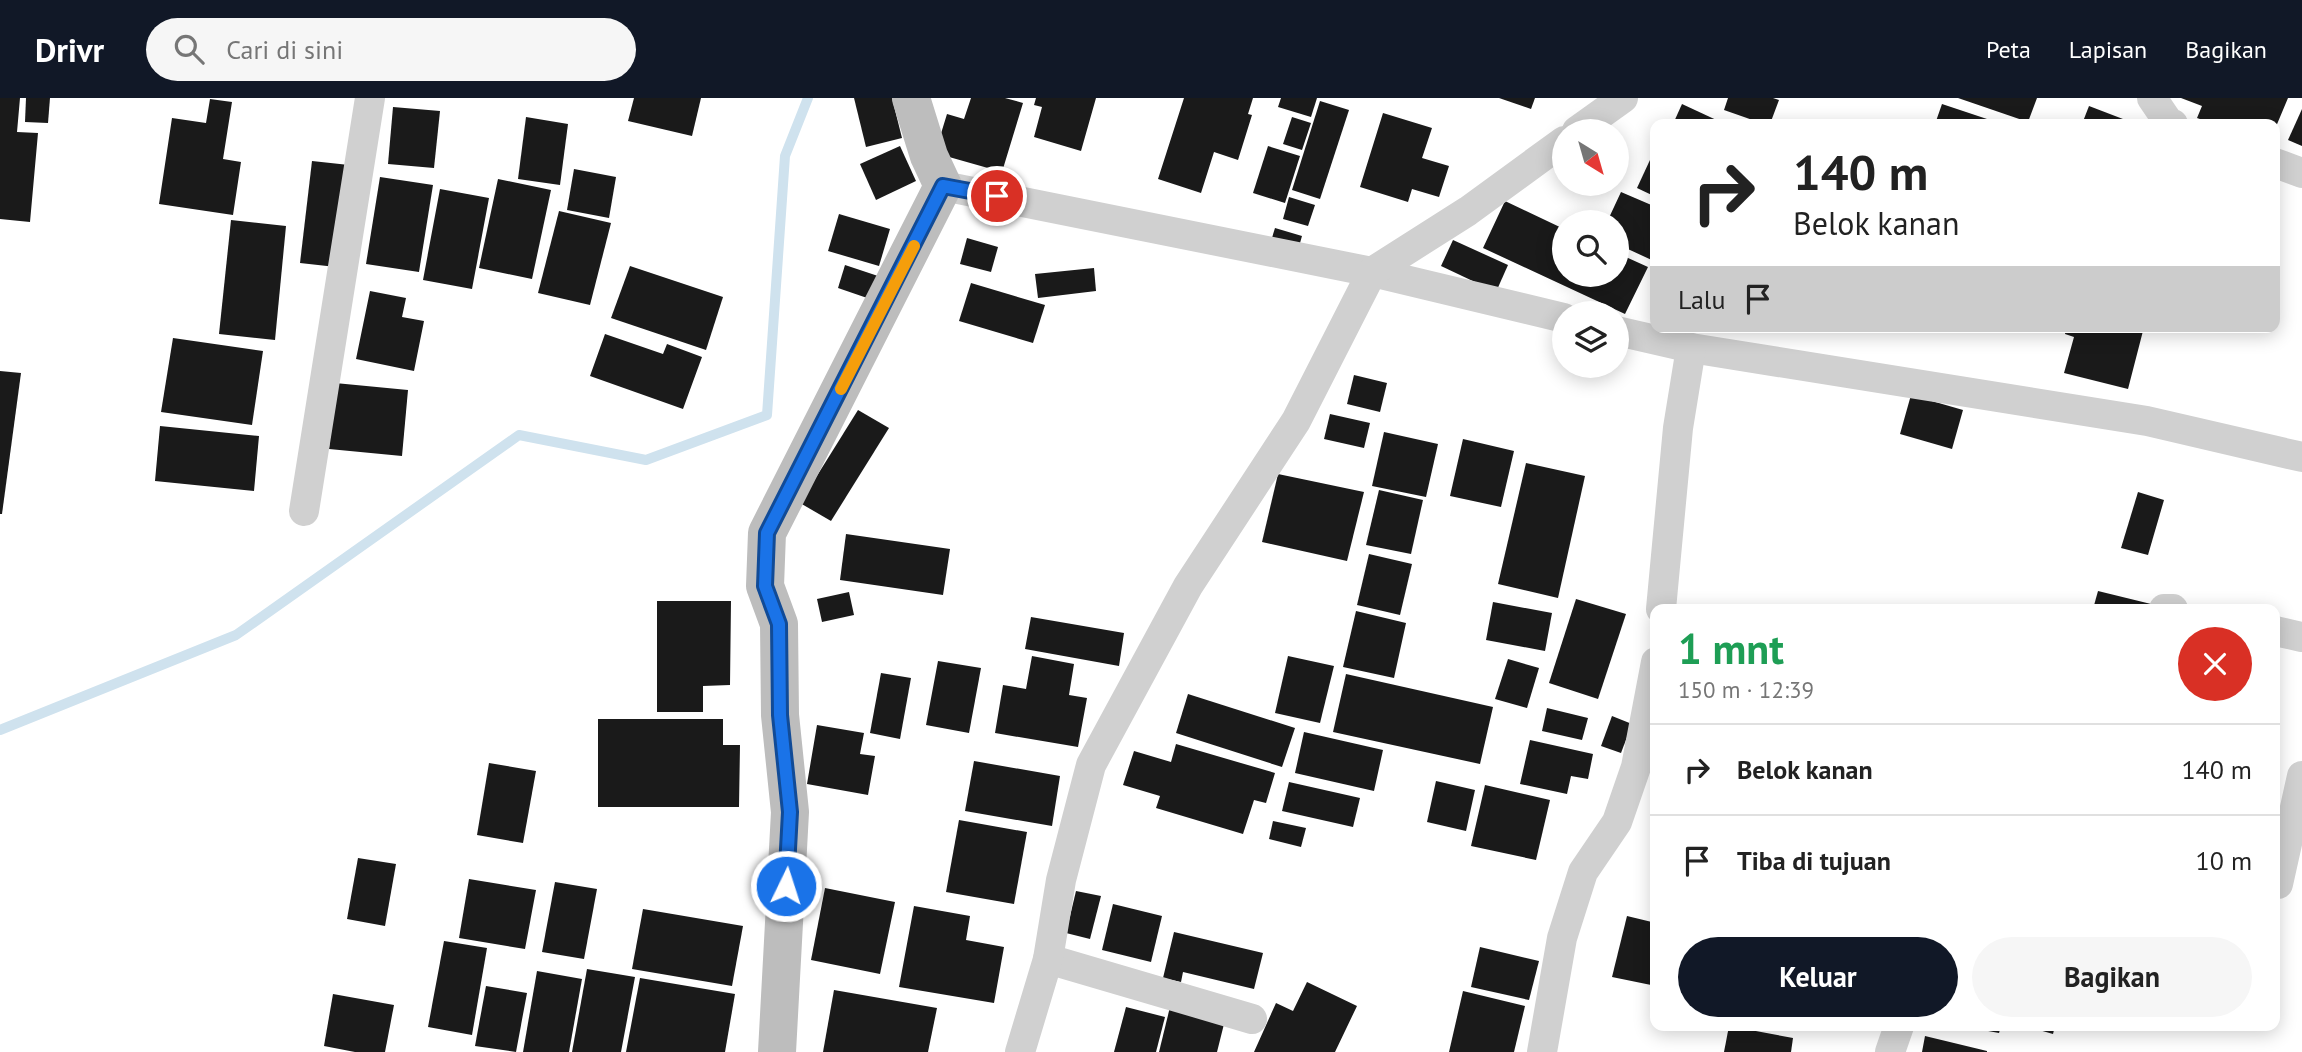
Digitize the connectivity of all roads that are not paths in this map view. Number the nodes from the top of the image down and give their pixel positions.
1 (370, 98) edge
2 (911, 98) edge
3 (1623, 98) edge
4 (2152, 98) edge
5 (1594, 119) edge
6 (2166, 119) edge
7 (1552, 150) edge
8 (2280, 165) edge
9 (2302, 173) edge
10 (943, 186) junction
11 (1372, 272) junction
12 (1552, 315) edge
13 (1629, 334) edge
14 (1691, 348) junction
15 (2302, 457) edge
16 (304, 511) dead end
17 (1661, 604) edge
18 (2280, 632) edge
19 (2302, 637) edge
20 (1650, 694) edge
21 (2302, 776) edge
22 (2285, 885) edge
23 (1048, 958) junction
24 (1252, 1019) dead end
25 (1897, 1031) edge
26 (777, 1052) edge
27 (1020, 1052) edge
28 (1542, 1052) edge
29 (1890, 1052) edge

1 - 16 street
2 - 10 street
3 - 5 street
4 - 6 street
7 - 11 street
8 - 9 street
10 - 11 street
10 - 26 street
11 - 12 street
11 - 23 street
13 - 14 street
14 - 15 street
14 - 17 street
18 - 19 street
20 - 28 street
21 - 22 street
23 - 24 street
23 - 27 street
25 - 29 street

